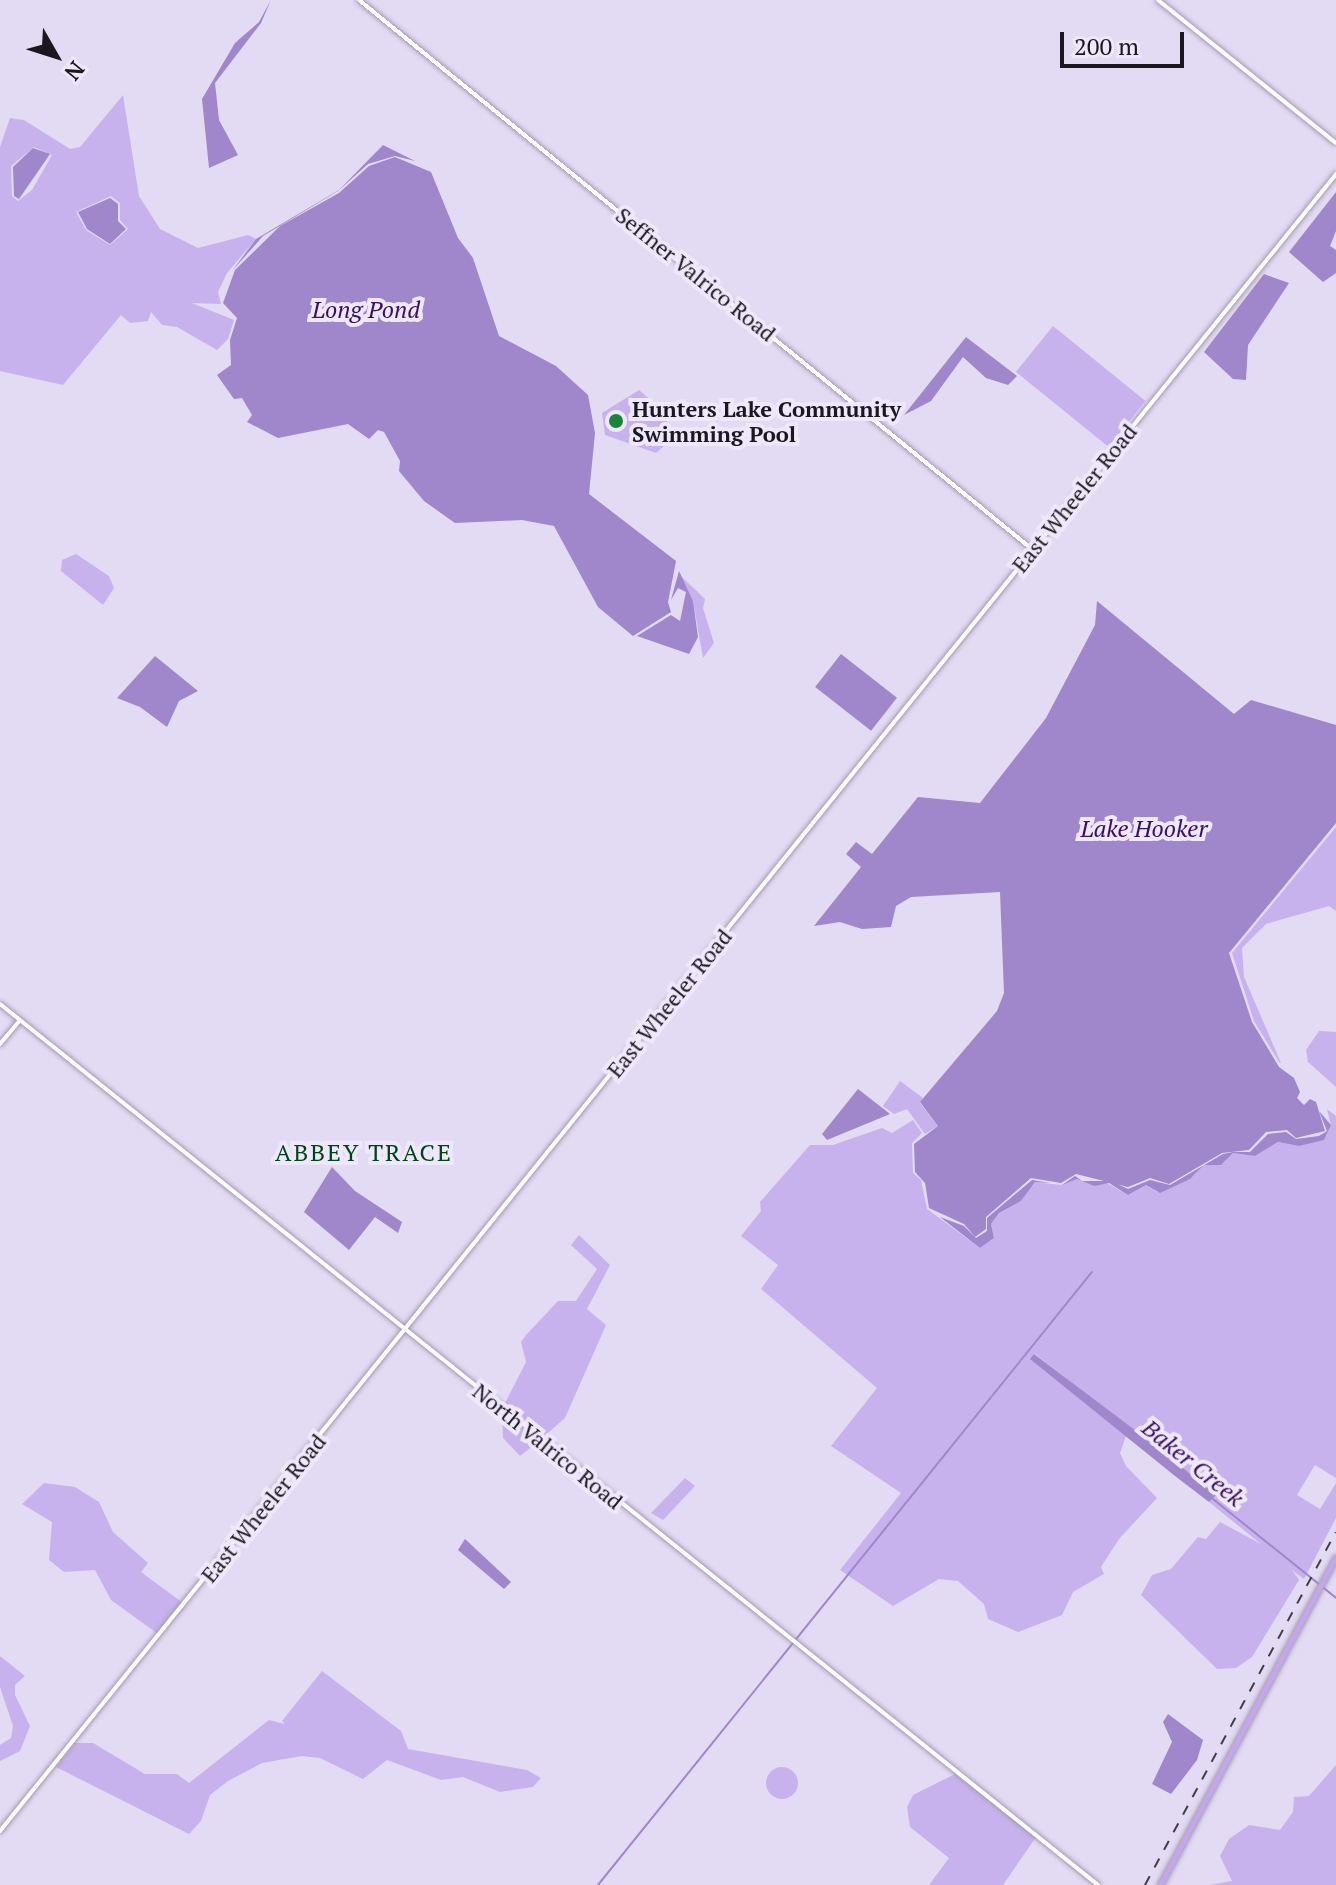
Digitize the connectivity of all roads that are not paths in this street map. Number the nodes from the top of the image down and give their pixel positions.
1 (359, 0) edge
2 (1158, 0) edge
3 (1336, 143) edge
4 (1336, 174) edge
5 (1032, 549) junction
6 (0, 1004) edge
7 (20, 1020) junction
8 (0, 1044) edge
9 (406, 1332) junction
10 (1336, 1557) edge
11 (0, 1831) edge
12 (1098, 1885) edge
13 (1160, 1885) edge

1 - 5 street, Seffner Valrico Road
2 - 3 street
4 - 5 street, East Wheeler Road
5 - 9 street, East Wheeler Road
6 - 7 street, North Valrico Road
7 - 8 street
7 - 9 street, North Valrico Road
9 - 11 street, East Wheeler Road
9 - 12 street, North Valrico Road
10 - 13 main road

